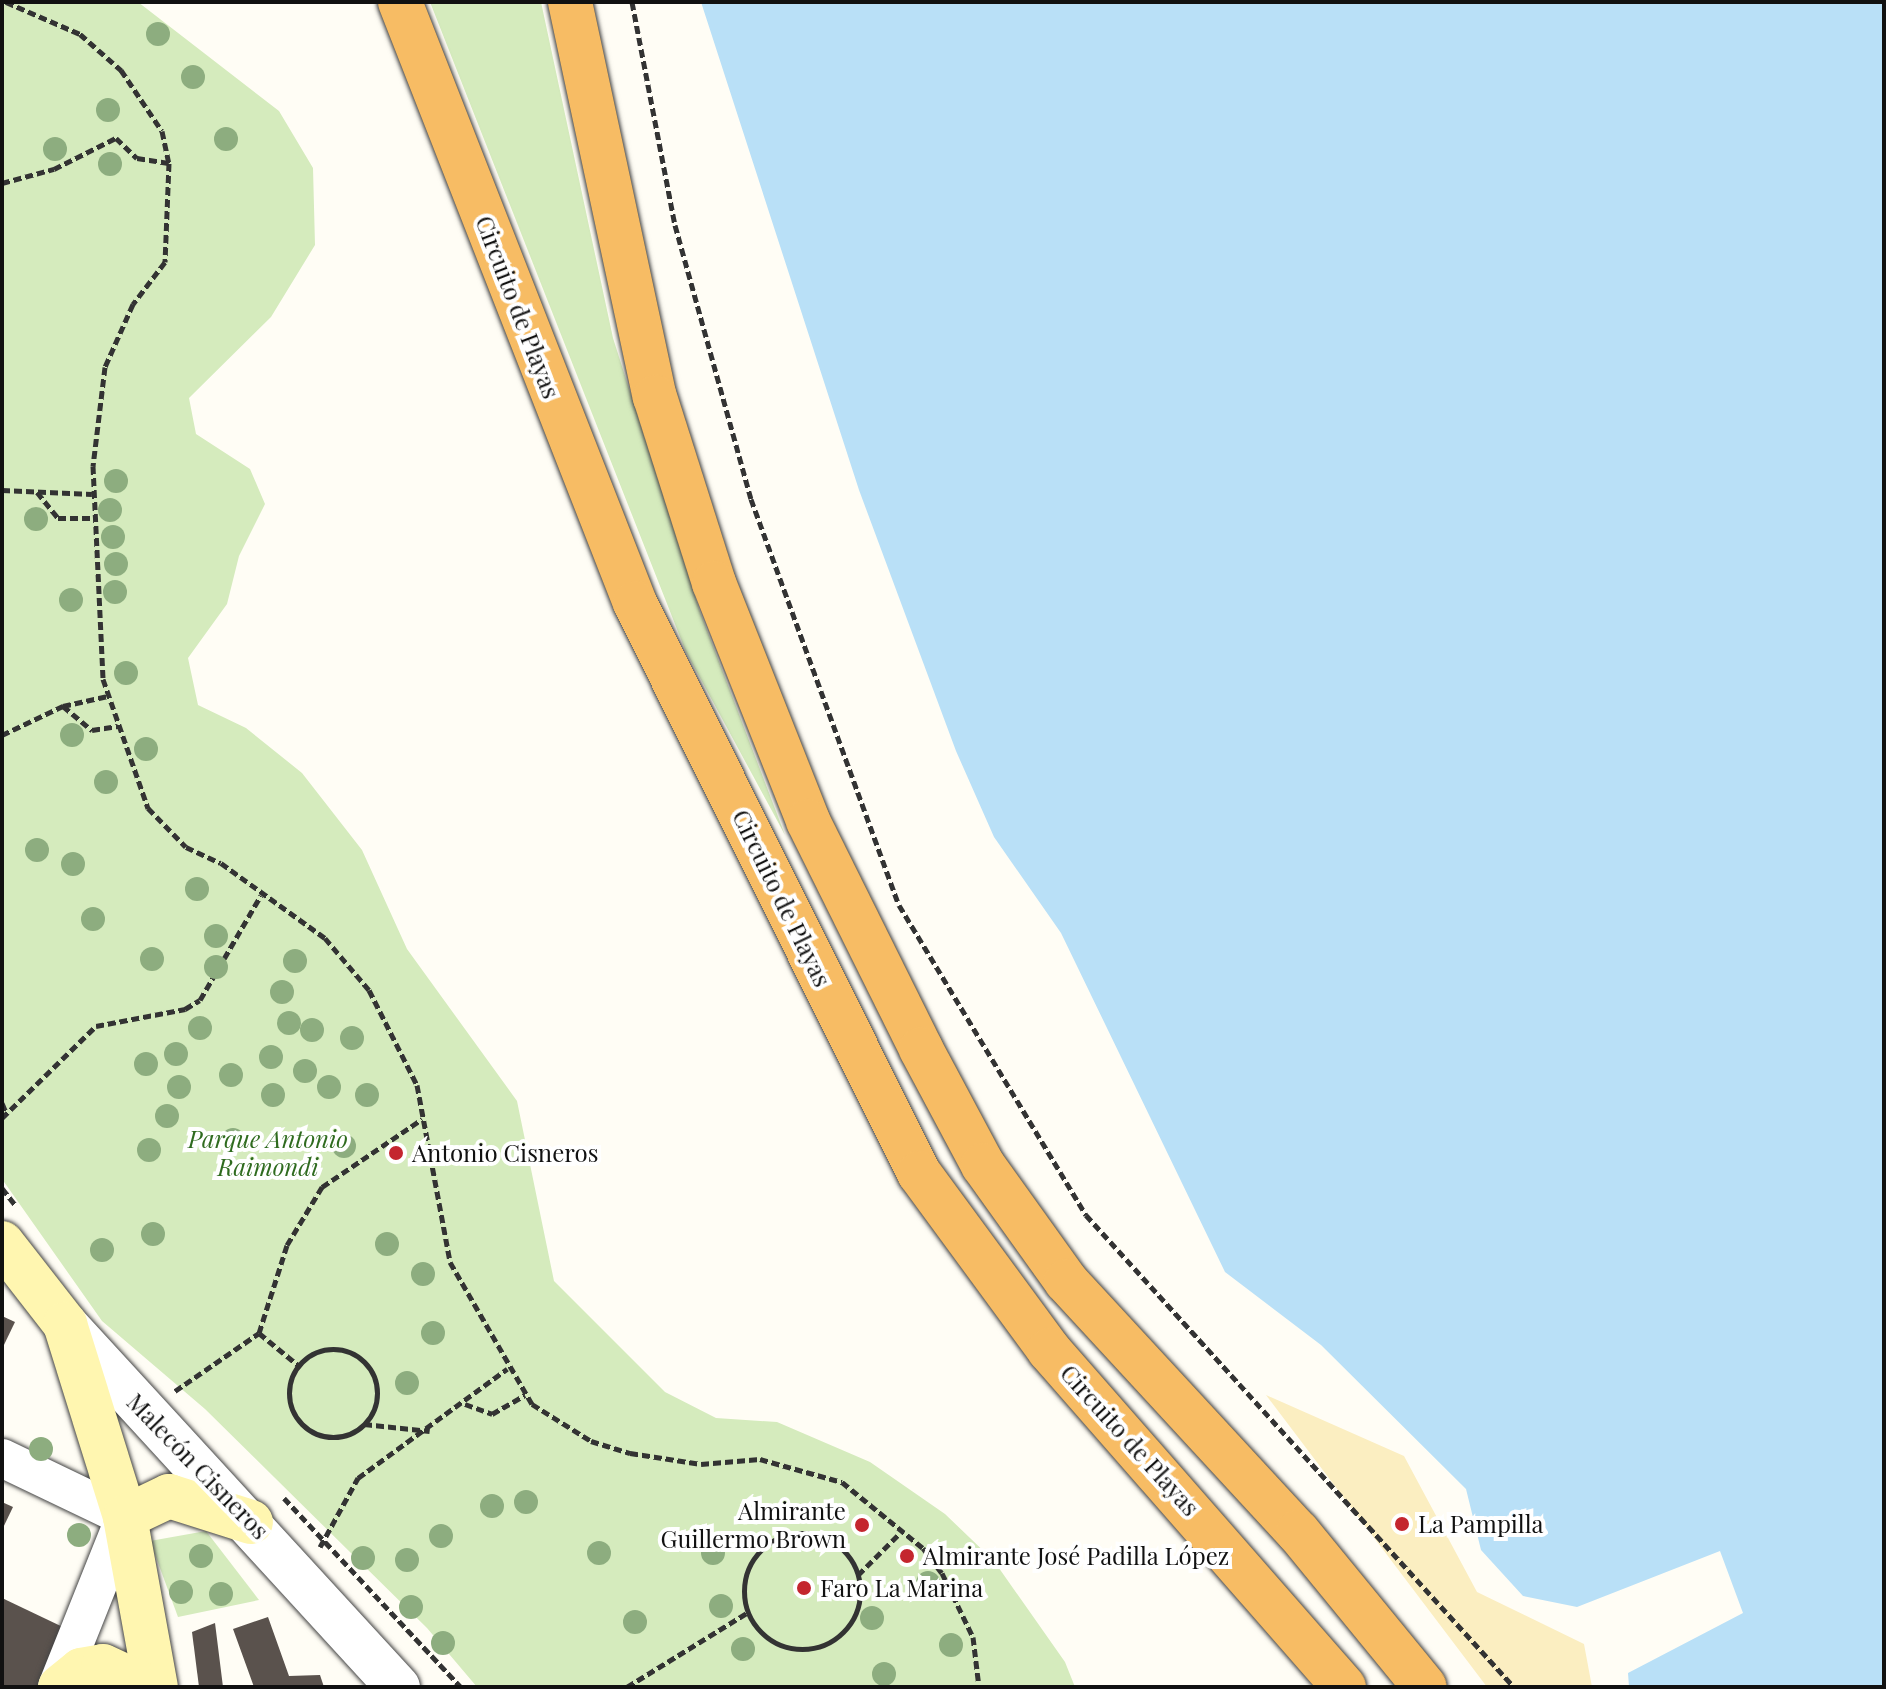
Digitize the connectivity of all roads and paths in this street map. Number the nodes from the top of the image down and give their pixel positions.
1 (6, 2) edge
2 (400, 2) edge
3 (570, 2) edge
4 (632, 2) edge
5 (169, 163) junction
6 (2, 183) edge
7 (2, 490) edge
8 (37, 492) junction
9 (92, 494) junction
10 (93, 518) junction
11 (108, 696) junction
12 (63, 706) junction
13 (118, 726) junction
14 (2, 735) edge
15 (261, 894) junction
16 (2, 1103) edge
17 (4, 1117) edge
18 (422, 1119) junction
19 (2, 1243) edge
20 (65, 1324) junction
21 (259, 1333) junction
22 (298, 1365) junction
23 (507, 1369) junction
24 (525, 1395) junction
25 (464, 1404) junction
26 (145, 1412) junction
27 (364, 1424) junction
28 (431, 1431) junction
29 (2, 1458) edge
30 (125, 1517) junction
31 (251, 1522) junction
32 (903, 1530) junction
33 (302, 1575) junction
34 (858, 1575) junction
35 (747, 1613) junction
36 (59, 1687) edge
37 (148, 1687) edge
38 (156, 1687) edge
39 (398, 1687) edge
40 (627, 1687) edge
41 (979, 1687) edge
42 (1344, 1687) edge
43 (1425, 1687) edge
44 (1514, 1687) edge

1 - 5 path
2 - 42 highway, Circuito de Playas
3 - 43 highway
4 - 44 path
5 - 6 path
5 - 9 path
7 - 8 path
8 - 9 path
8 - 10 path
9 - 10 path
10 - 11 path
11 - 12 path
11 - 13 path
12 - 13 path
12 - 14 path
13 - 15 path
15 - 17 path
15 - 18 path
16 - 17 path
18 - 21 path
18 - 23 path
19 - 20 main road, Malecón Cisneros
20 - 26 street, Malecón Cisneros
20 - 30 main road
21 - 22 path
21 - 26 path
22 - 27 path
22 - 27 path
23 - 24 path
23 - 25 path
24 - 25 path
24 - 32 path
25 - 28 path
26 - 31 street, Malecón Cisneros
27 - 28 path
28 - 33 path
29 - 30 street
30 - 31 main road
30 - 36 street
30 - 38 main road
31 - 33 street, Malecón Cisneros
32 - 34 path
32 - 41 path
33 - 39 street, Malecón Cisneros
34 - 35 path
34 - 35 path
35 - 40 path
36 - 37 main road

